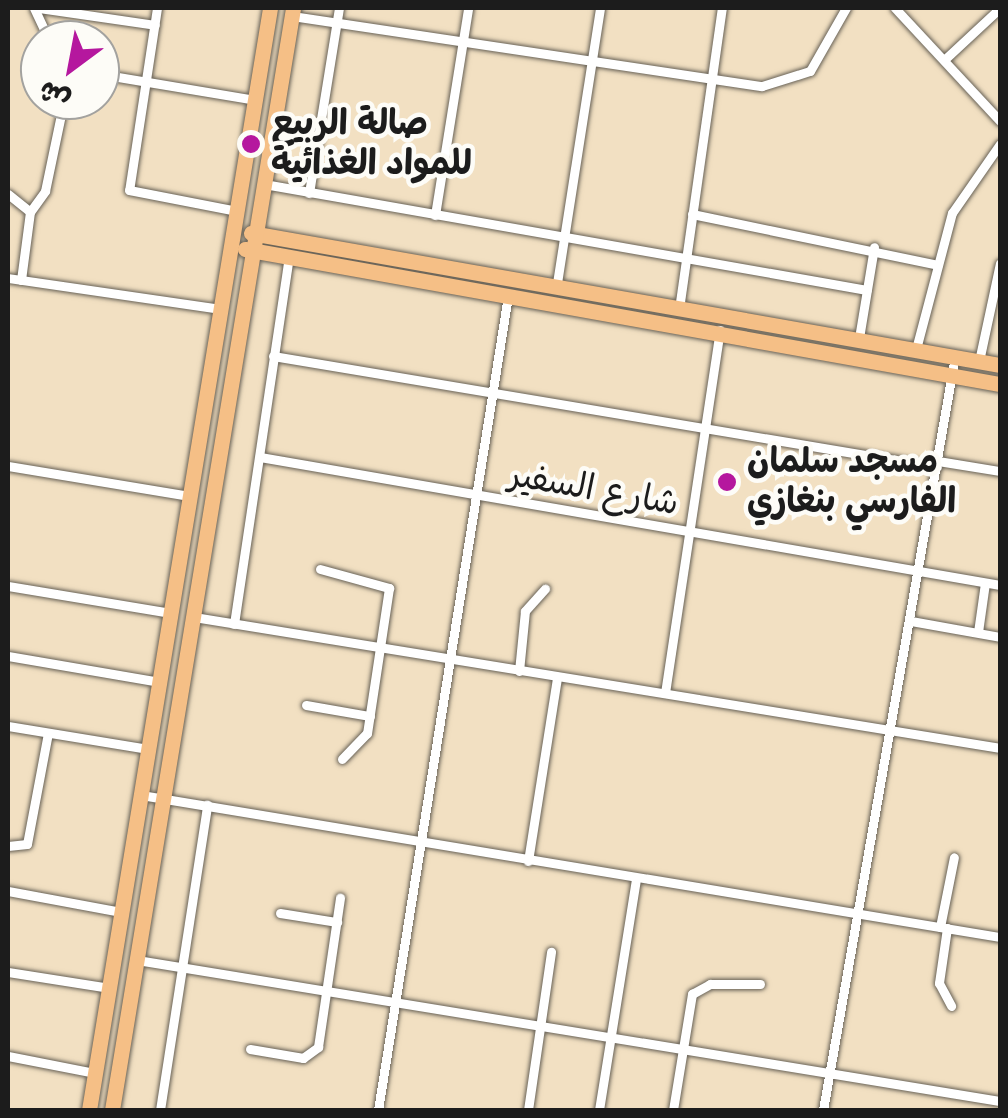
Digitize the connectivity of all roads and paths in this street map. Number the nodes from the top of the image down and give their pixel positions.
1 (37, 8) edge
2 (157, 8) edge
3 (270, 8) edge
4 (339, 8) edge
5 (468, 8) edge
6 (600, 8) edge
7 (722, 8) edge
8 (846, 8) edge
9 (895, 8) edge
10 (1000, 8) edge
11 (292, 12) edge
12 (155, 24) junction
13 (336, 24) junction
14 (463, 42) junction
15 (944, 60) junction
16 (593, 61) junction
17 (120, 77) edge
18 (711, 79) junction
19 (146, 82) junction
20 (255, 100) junction
21 (60, 120) edge
22 (1000, 122) edge
23 (1000, 144) edge
24 (264, 184) junction
25 (309, 193) junction
26 (8, 194) edge
27 (237, 211) junction
28 (260, 211) junction
29 (30, 212) junction
30 (692, 214) junction
31 (435, 215) junction
32 (234, 230) junction
33 (566, 236) junction
34 (256, 242) junction
35 (232, 247) junction
36 (874, 247) junction
37 (286, 249) junction
38 (686, 258) junction
39 (428, 262) junction
40 (1000, 262) edge
41 (938, 265) junction
42 (8, 278) edge
43 (22, 280) junction
44 (426, 281) junction
45 (557, 284) junction
46 (249, 286) junction
47 (867, 290) junction
48 (508, 296) junction
49 (679, 308) junction
50 (220, 309) junction
51 (722, 316) junction
52 (815, 330) junction
53 (719, 334) junction
54 (859, 338) junction
55 (916, 349) junction
56 (812, 350) junction
57 (273, 356) junction
58 (955, 356) junction
59 (980, 361) junction
60 (1000, 365) edge
61 (952, 374) junction
62 (1000, 384) edge
63 (494, 391) junction
64 (705, 425) junction
65 (260, 457) junction
66 (938, 464) junction
67 (8, 466) edge
68 (1000, 470) edge
69 (190, 496) junction
70 (476, 497) junction
71 (687, 534) junction
72 (320, 568) dead end
73 (920, 572) junction
74 (985, 582) junction
75 (1000, 585) edge
76 (8, 586) edge
77 (544, 589) dead end
78 (171, 613) junction
79 (194, 617) junction
80 (912, 621) junction
81 (234, 624) junction
82 (978, 632) junction
83 (1000, 637) edge
84 (380, 647) junction
85 (8, 656) edge
86 (449, 657) junction
87 (520, 671) junction
88 (558, 677) junction
89 (160, 682) junction
90 (665, 693) junction
91 (306, 705) dead end
92 (370, 716) junction
93 (8, 726) edge
94 (887, 730) junction
95 (48, 733) junction
96 (1000, 748) edge
97 (148, 749) junction
98 (342, 759) dead end
99 (141, 796) junction
100 (164, 799) junction
101 (207, 805) junction
102 (422, 845) junction
103 (8, 846) edge
104 (954, 857) dead end
105 (528, 861) junction
106 (636, 880) junction
107 (8, 892) edge
108 (340, 898) dead end
109 (122, 912) junction
110 (280, 912) dead end
111 (855, 915) junction
112 (337, 922) junction
113 (944, 928) junction
114 (1000, 938) edge
115 (551, 952) dead end
116 (137, 960) junction
117 (182, 969) junction
118 (8, 972) edge
119 (760, 984) dead end
120 (110, 988) junction
121 (329, 995) junction
122 (396, 1006) junction
123 (951, 1006) dead end
124 (544, 1028) junction
125 (611, 1039) junction
126 (250, 1049) dead end
127 (682, 1053) junction
128 (8, 1056) edge
129 (96, 1073) junction
130 (830, 1076) junction
131 (1000, 1101) edge
132 (89, 1110) edge
133 (112, 1110) edge
134 (160, 1110) edge
135 (378, 1110) edge
136 (528, 1110) edge
137 (599, 1110) edge
138 (673, 1110) edge
139 (824, 1110) edge

1 - 12 street
2 - 12 street
3 - 20 main road
4 - 13 street
5 - 14 street
6 - 16 street
7 - 18 street
8 - 18 street
9 - 15 street
10 - 15 street
11 - 13 street
11 - 24 main road
12 - 19 street
13 - 14 street
13 - 25 street
14 - 16 street
14 - 31 street
15 - 22 street
16 - 18 street
16 - 33 street
17 - 19 street
18 - 30 street
19 - 20 street
19 - 27 street
20 - 27 main road
21 - 29 street
23 - 41 street
24 - 25 street
24 - 28 main road
25 - 31 street
26 - 29 street
27 - 32 main road
28 - 34 main road
28 - 37 main road
29 - 43 street
30 - 36 street
30 - 38 street
31 - 33 street
32 - 34 main road
32 - 35 main road
33 - 38 street
33 - 45 street
34 - 35 main road
34 - 37 main road
34 - 46 main road
35 - 50 main road
36 - 41 street
36 - 47 street
37 - 39 main road
37 - 44 main road
37 - 46 main road
37 - 57 street
38 - 47 street
38 - 49 street
39 - 44 main road
39 - 45 main road
40 - 59 street
41 - 55 street
42 - 43 street
43 - 50 street
44 - 48 main road
45 - 49 main road
46 - 79 main road
47 - 54 street
48 - 53 main road
48 - 63 street
49 - 51 main road
50 - 69 main road
51 - 52 main road
51 - 53 street
52 - 54 main road
52 - 56 main road
53 - 56 main road
53 - 64 street
54 - 55 main road
55 - 58 main road
56 - 61 main road
57 - 63 street
57 - 65 street
58 - 59 main road
58 - 61 street
59 - 60 main road
61 - 62 main road
61 - 66 street
63 - 64 street
63 - 70 street
64 - 66 street
64 - 71 street
65 - 70 street, شارع السفير
65 - 81 street
66 - 68 street
66 - 73 street
67 - 69 street
69 - 78 main road
70 - 71 street, شارع السفير
70 - 86 street
71 - 73 street, شارع السفير
71 - 90 street
72 - 84 street
73 - 74 street, شارع السفير
73 - 80 street
74 - 75 street, شارع السفير
74 - 82 street
76 - 78 street
77 - 87 street
78 - 89 main road
79 - 81 street
79 - 100 main road
80 - 82 street
80 - 94 street
81 - 84 street
82 - 83 street
84 - 86 street
84 - 92 street
85 - 89 street
86 - 87 street
86 - 102 street
87 - 88 street
88 - 90 street
88 - 105 street
89 - 97 main road
90 - 94 street
91 - 92 street
92 - 98 street
93 - 95 street
94 - 96 street
94 - 111 street
95 - 97 street
95 - 103 street
97 - 99 main road
99 - 100 street
99 - 109 main road
100 - 101 street
100 - 116 main road
101 - 102 street
101 - 117 street
102 - 105 street
102 - 122 street
104 - 113 street
105 - 106 street
106 - 111 street
106 - 125 street
107 - 109 street
108 - 112 street
109 - 120 main road
110 - 112 street
111 - 113 street
111 - 130 street
112 - 121 street
113 - 114 street
113 - 123 street
115 - 124 street
116 - 117 street
116 - 133 main road
117 - 121 street
117 - 134 street
118 - 120 street
119 - 127 street
120 - 129 main road
121 - 122 street
121 - 126 street
122 - 124 street
122 - 135 street
124 - 125 street
124 - 136 street
125 - 127 street
125 - 137 street
127 - 130 street
127 - 138 street
128 - 129 street
129 - 132 main road
130 - 131 street
130 - 139 street

